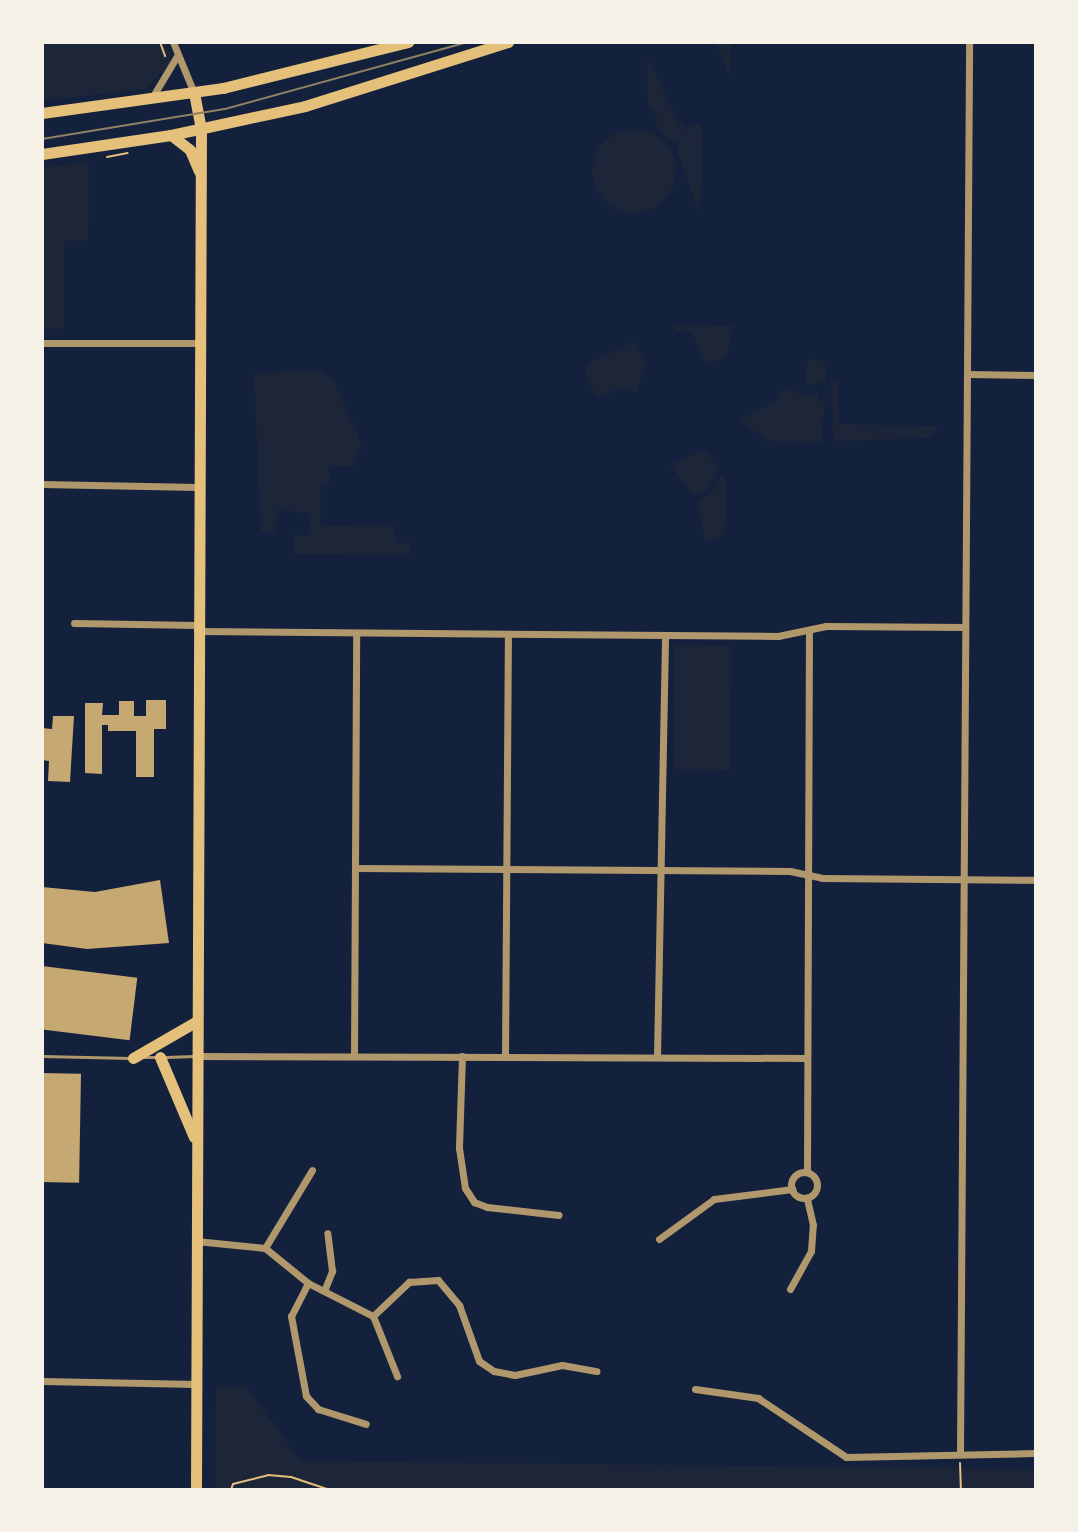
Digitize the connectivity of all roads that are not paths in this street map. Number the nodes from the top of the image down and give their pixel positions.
1 (173, 42) edge
2 (408, 42) edge
3 (508, 42) edge
4 (969, 42) edge
5 (178, 54) junction
6 (194, 93) junction
7 (150, 99) junction
8 (42, 113) edge
9 (201, 129) junction
10 (171, 135) junction
11 (42, 154) edge
12 (200, 175) junction
13 (42, 343) edge
14 (199, 343) junction
15 (967, 374) junction
16 (1036, 375) edge
17 (42, 484) edge
18 (198, 487) junction
19 (74, 623) dead end
20 (965, 627) junction
21 (198, 628) junction
22 (356, 633) junction
23 (809, 633) junction
24 (508, 635) junction
25 (665, 636) junction
26 (355, 868) junction
27 (506, 869) junction
28 (660, 870) junction
29 (809, 874) junction
30 (963, 880) junction
31 (1036, 880) edge
32 (195, 1022) junction
33 (354, 1055) junction
34 (42, 1056) edge
35 (195, 1056) junction
36 (462, 1056) junction
37 (505, 1056) junction
38 (160, 1057) junction
39 (657, 1057) junction
40 (133, 1058) junction
41 (807, 1058) junction
42 (196, 1142) junction
43 (312, 1170) dead end
44 (807, 1172) junction
45 (792, 1189) junction
46 (807, 1198) junction
47 (559, 1215) dead end
48 (327, 1233) dead end
49 (659, 1239) dead end
50 (196, 1241) junction
51 (265, 1248) junction
52 (308, 1283) junction
53 (790, 1289) dead end
54 (324, 1291) junction
55 (373, 1316) junction
56 (596, 1371) dead end
57 (397, 1376) dead end
58 (42, 1381) edge
59 (196, 1384) junction
60 (695, 1389) dead end
61 (366, 1424) dead end
62 (1036, 1453) edge
63 (960, 1454) junction
64 (196, 1490) edge

1 - 5 street
2 - 6 main road
3 - 9 main road
4 - 15 street
5 - 6 street
5 - 7 street
6 - 7 main road
6 - 9 main road
7 - 8 main road
9 - 10 main road
9 - 12 main road
10 - 11 main road
10 - 12 main road
12 - 14 main road
13 - 14 street
14 - 18 main road
15 - 16 street
15 - 20 street
17 - 18 street
18 - 21 main road
19 - 21 street
20 - 23 street
20 - 30 street
21 - 22 street
21 - 32 main road
22 - 24 street
22 - 26 street
23 - 25 street
23 - 29 street
24 - 25 street
24 - 27 street
25 - 28 street
26 - 27 street
26 - 33 street
27 - 28 street
27 - 37 street
28 - 29 street
28 - 39 street
29 - 30 street
29 - 41 street
30 - 31 street
30 - 63 street
32 - 35 main road
32 - 40 main road
33 - 35 street
33 - 36 street
34 - 40 lane
35 - 38 lane
35 - 42 main road
36 - 37 street
36 - 47 street
37 - 39 street
38 - 40 lane
38 - 42 main road
39 - 41 street
41 - 44 street
42 - 50 main road
43 - 51 street
44 - 45 street
44 - 46 street
45 - 46 street
45 - 49 street
46 - 53 street
48 - 54 street
50 - 51 street
50 - 59 main road
51 - 52 street
52 - 54 street
52 - 61 street
54 - 55 street
55 - 56 street
55 - 57 street
58 - 59 street
59 - 64 main road
60 - 63 street
62 - 63 street

